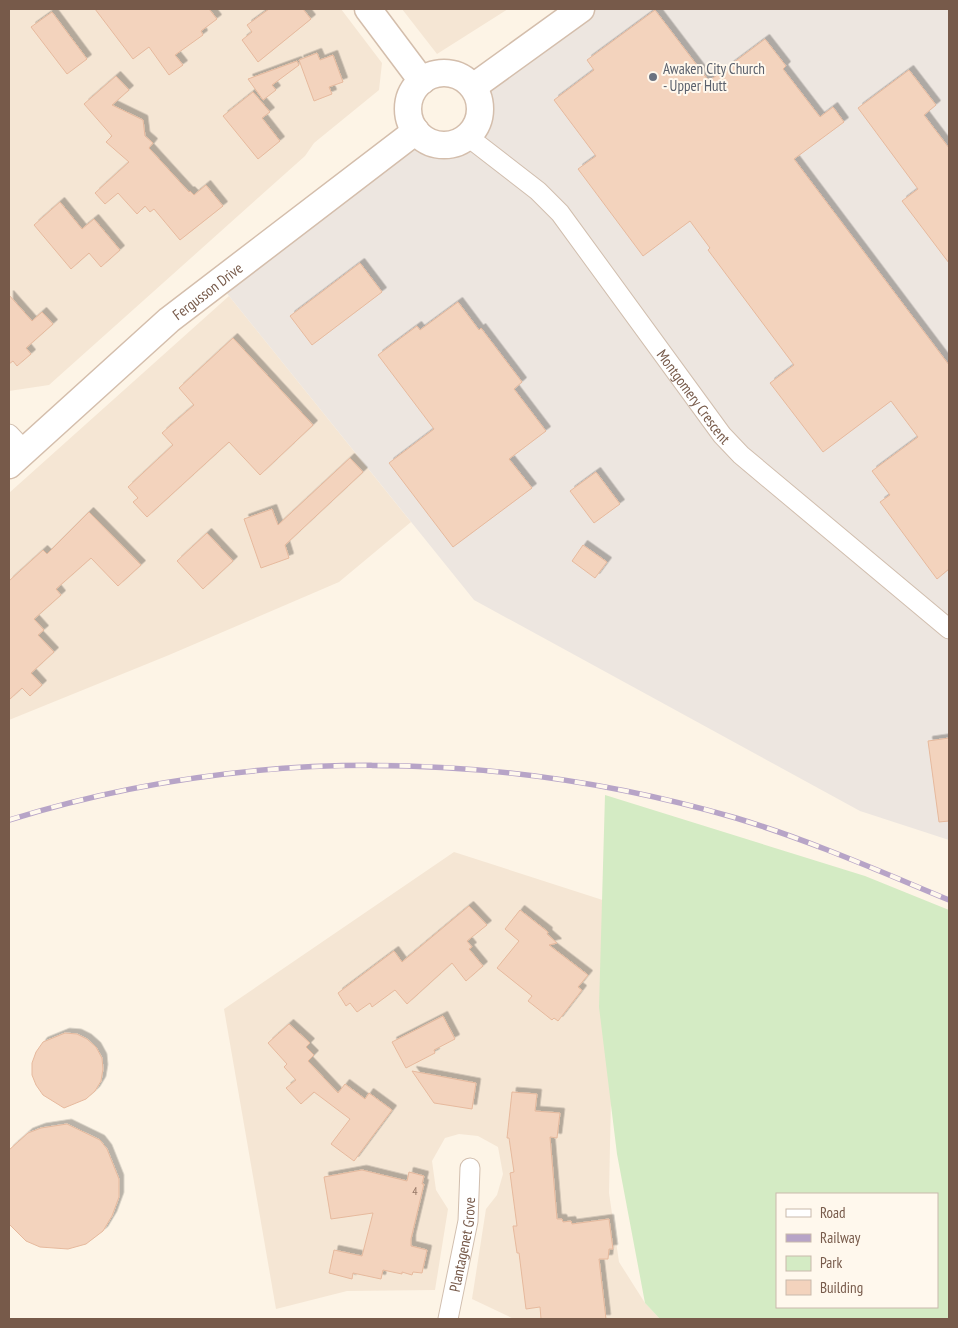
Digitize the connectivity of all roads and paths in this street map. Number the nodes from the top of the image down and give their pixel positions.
1 (368, 9) edge
2 (581, 9) edge
3 (422, 81) junction
4 (473, 87) junction
5 (416, 131) junction
6 (467, 136) junction
7 (14, 450) edge
8 (949, 629) edge
9 (470, 1168) dead end
10 (448, 1319) edge

1 - 3 main road
2 - 4 main road
3 - 4 main road
3 - 5 main road
4 - 6 main road
5 - 6 main road
5 - 7 main road, Fergusson Drive
6 - 8 street, Montgomery Crescent
9 - 10 street, Plantagenet Grove

